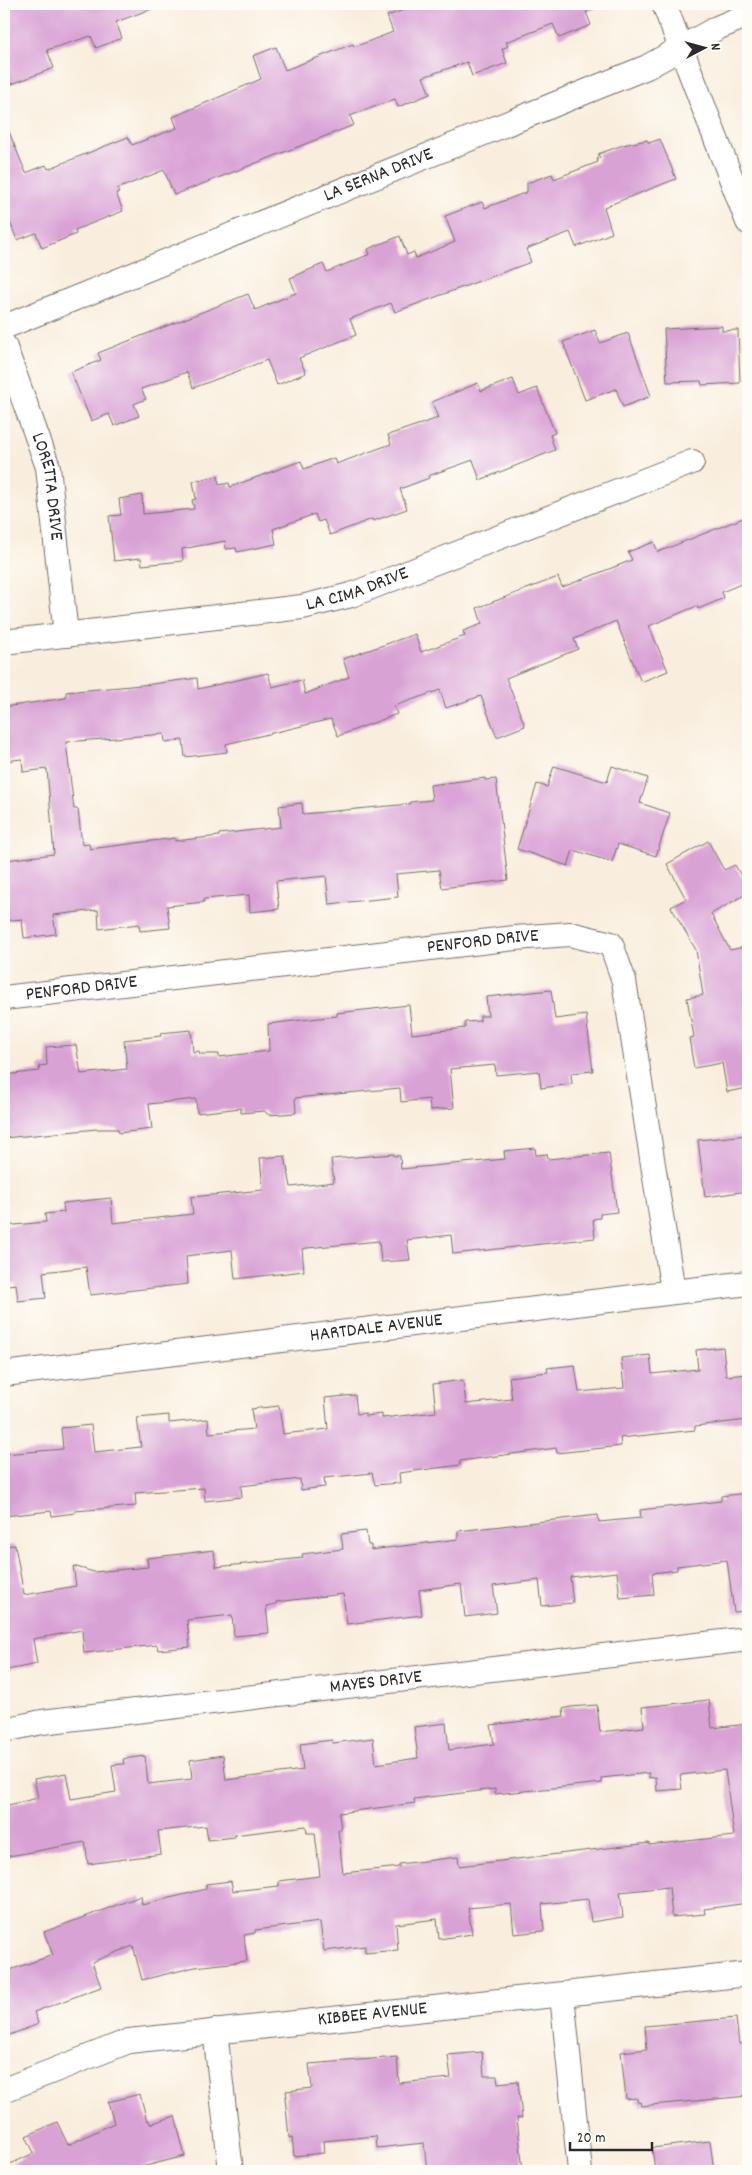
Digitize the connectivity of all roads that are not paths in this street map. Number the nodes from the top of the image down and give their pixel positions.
1 (664, 4) edge
2 (748, 15) edge
3 (680, 48) junction
4 (748, 222) edge
5 (4, 327) edge
6 (4, 345) edge
7 (692, 462) dead end
8 (66, 635) junction
9 (4, 642) edge
10 (4, 998) edge
11 (748, 1283) edge
12 (673, 1291) junction
13 (4, 1374) edge
14 (748, 1639) edge
15 (4, 1730) edge
16 (748, 1974) edge
17 (562, 1994) junction
18 (215, 2031) junction
19 (4, 2090) edge
20 (231, 2171) edge
21 (580, 2171) edge

1 - 3 street
2 - 3 street, LA SERNA DRIVE
3 - 4 street
3 - 5 street, LA SERNA DRIVE
6 - 8 street, LORETTA DRIVE
7 - 8 street, LA CIMA DRIVE
8 - 9 street, LA CIMA DRIVE
10 - 12 street, PENFORD DRIVE
11 - 12 street, HARTDALE AVENUE
12 - 13 street, HARTDALE AVENUE
14 - 15 street, MAYES DRIVE
16 - 17 street, KIBBEE AVENUE
17 - 18 street, KIBBEE AVENUE
17 - 21 street
18 - 19 street, KIBBEE AVENUE
18 - 20 street

